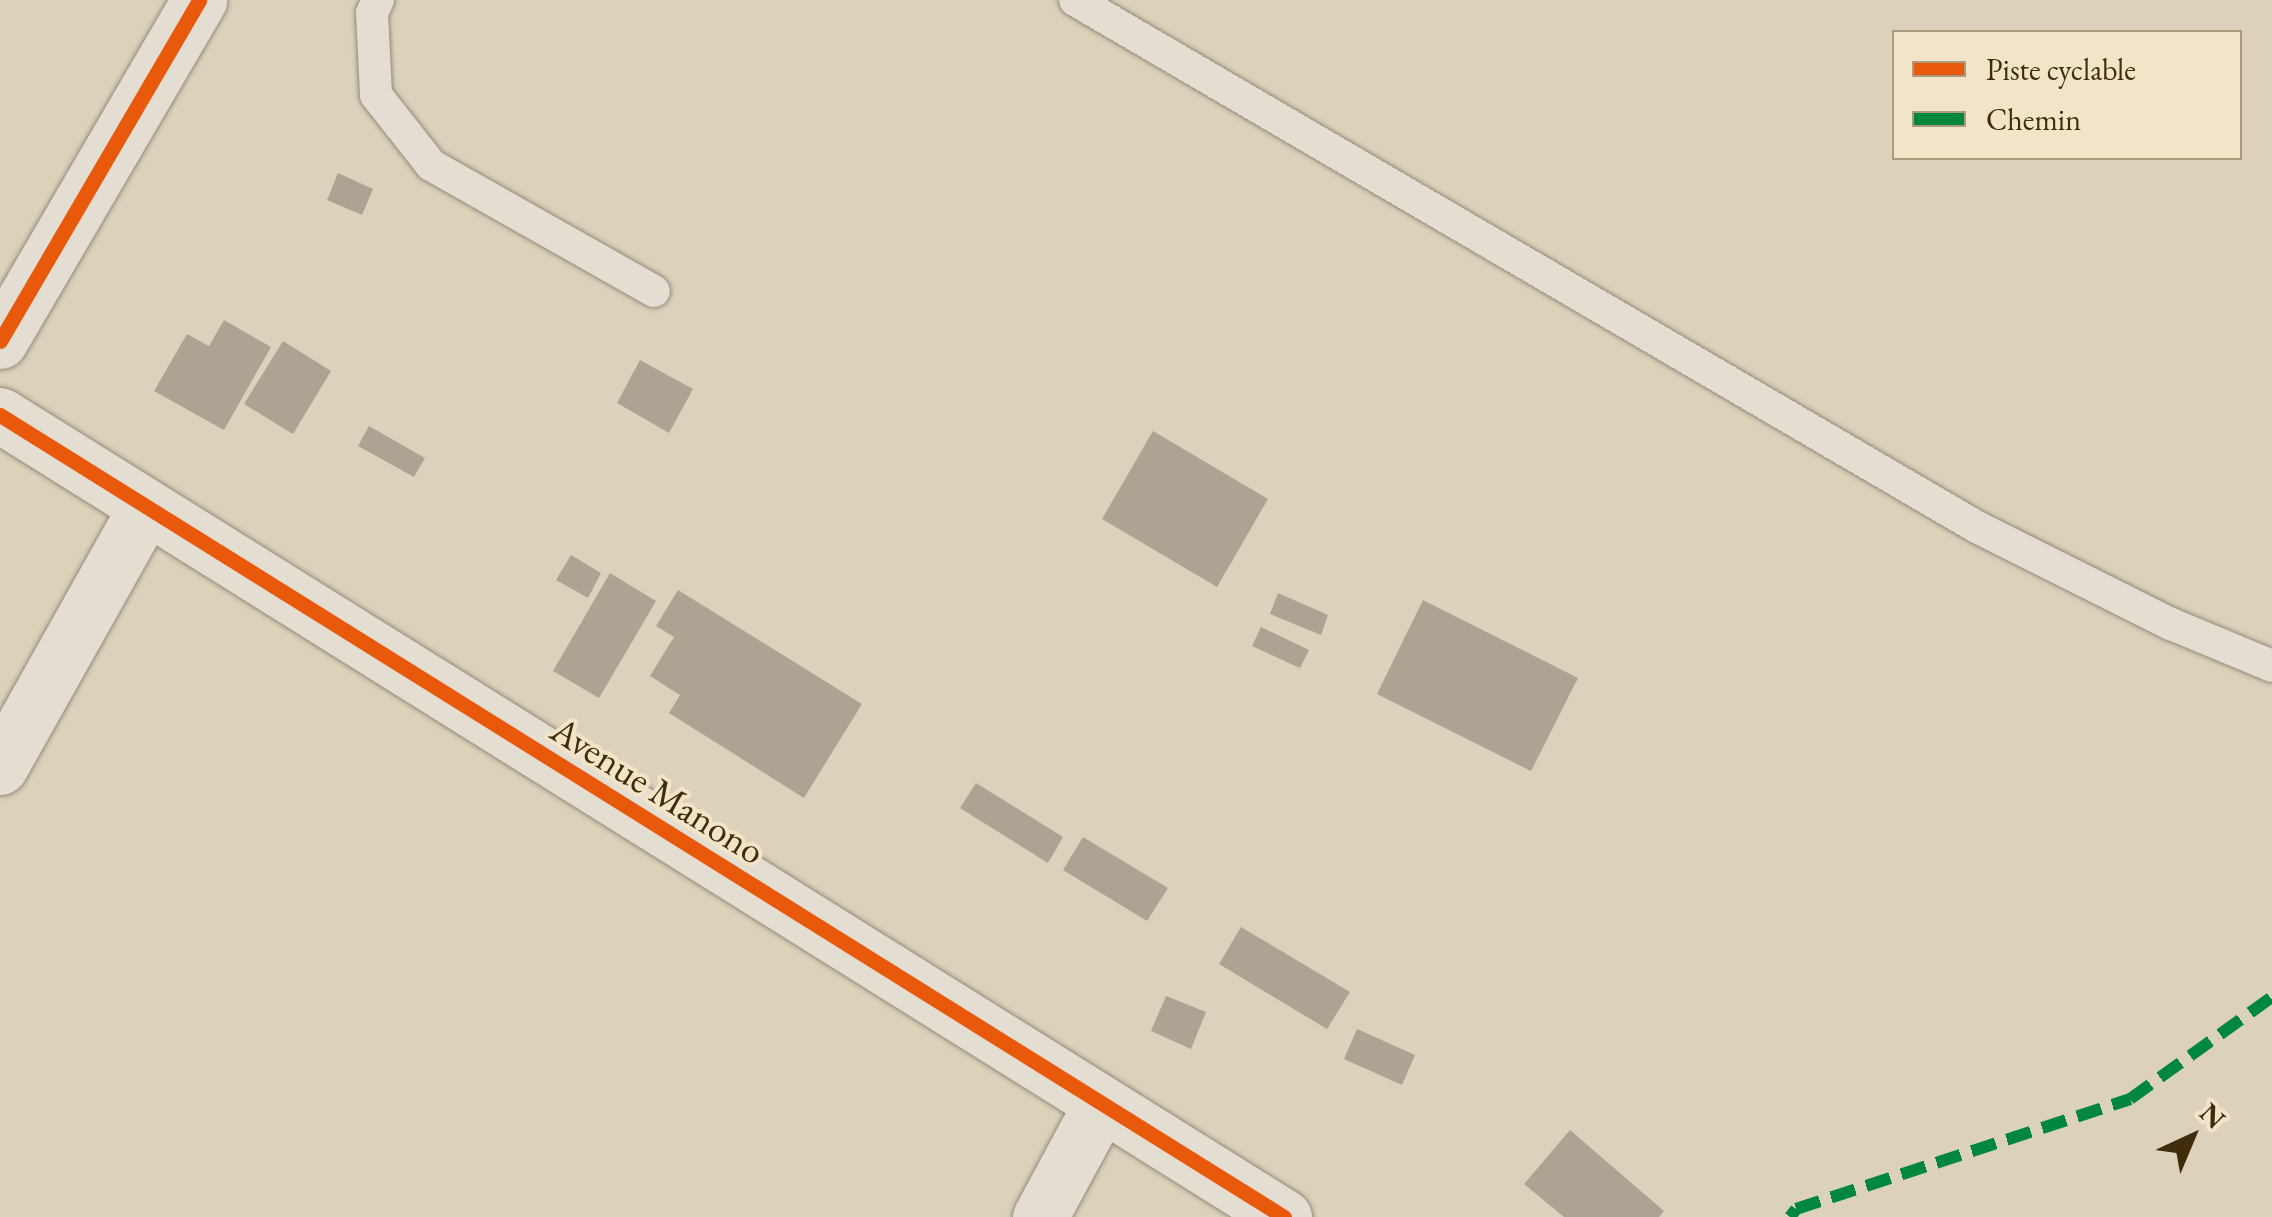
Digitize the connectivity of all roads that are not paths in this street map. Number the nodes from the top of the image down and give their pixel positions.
1 (199, 0) edge
2 (378, 0) edge
3 (1075, 0) edge
4 (654, 291) dead end
5 (0, 341) edge
6 (0, 415) edge
7 (145, 510) junction
8 (2272, 666) edge
9 (0, 768) edge
10 (1100, 1106) junction
11 (1040, 1217) edge
12 (1284, 1217) edge

1 - 5 street
2 - 4 lane
3 - 8 lane
6 - 7 street, Avenue Manono
7 - 9 street
7 - 10 street, Avenue Manono
10 - 11 street
10 - 12 street, Avenue Manono

